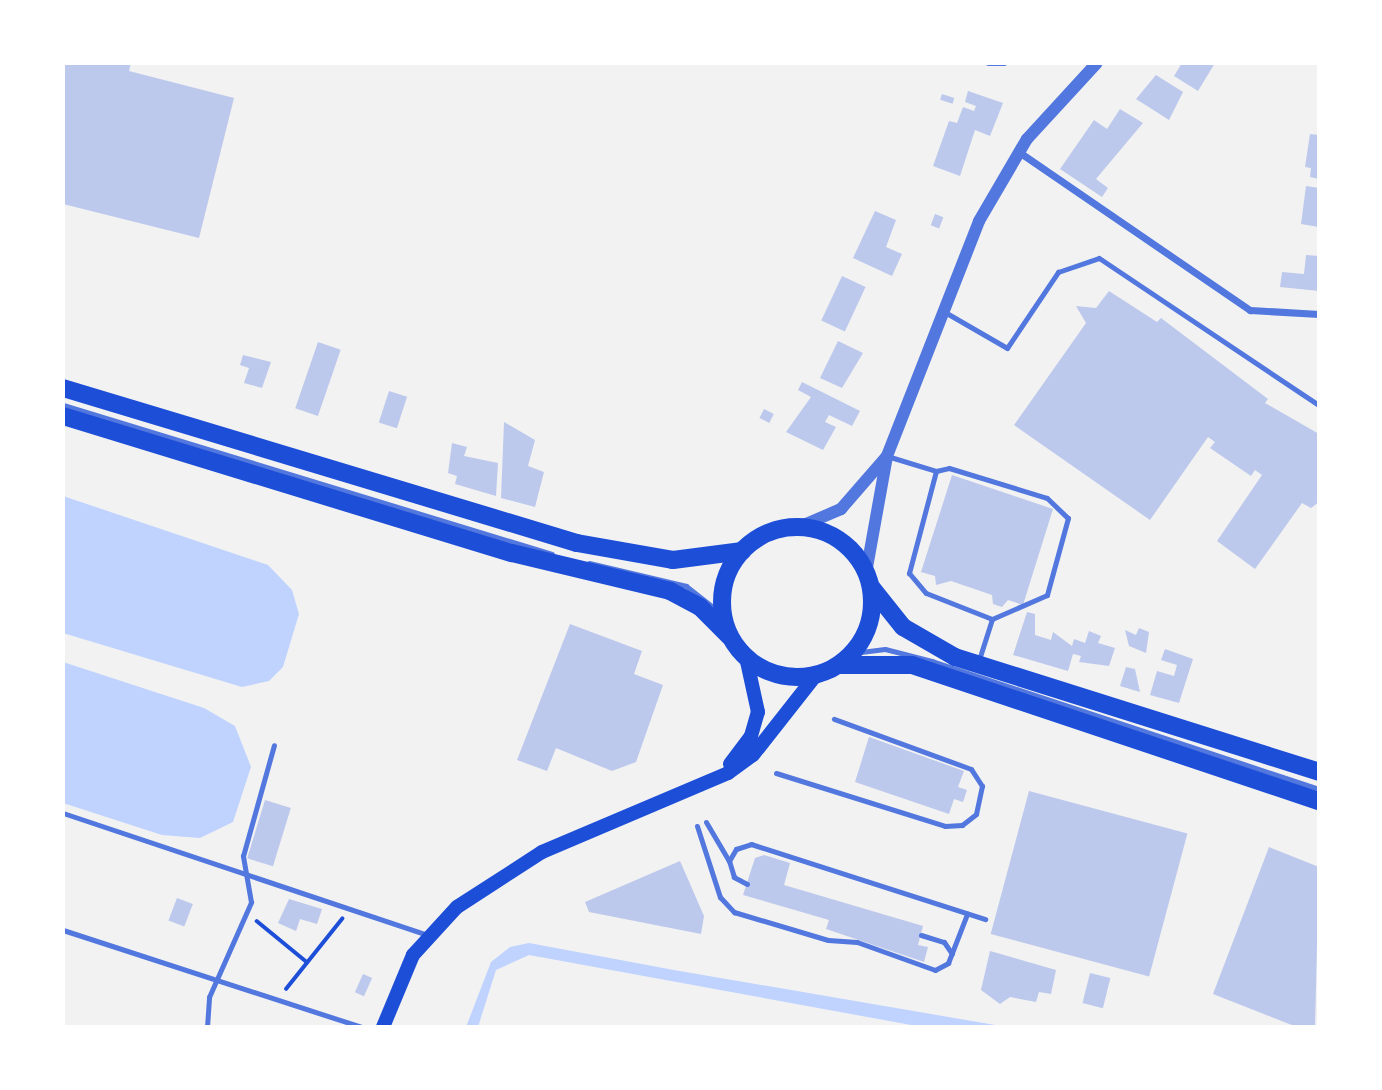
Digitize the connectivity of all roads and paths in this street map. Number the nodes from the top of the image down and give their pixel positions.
1 (988, 63) edge
2 (1004, 63) edge
3 (1097, 63) edge
4 (1018, 151) junction
5 (943, 311) junction
6 (1319, 314) edge
7 (63, 388) edge
8 (63, 405) edge
9 (1319, 405) edge
10 (63, 416) edge
11 (887, 456) junction
12 (936, 471) junction
13 (799, 527) junction
14 (741, 551) junction
15 (868, 580) junction
16 (723, 615) junction
17 (992, 619) junction
18 (730, 637) junction
19 (853, 653) junction
20 (746, 657) junction
21 (839, 665) junction
22 (977, 666) junction
23 (816, 675) junction
24 (834, 719) dead end
25 (274, 745) dead end
26 (1319, 772) edge
27 (776, 773) dead end
28 (705, 785) junction
29 (1319, 789) edge
30 (1319, 801) edge
31 (63, 813) edge
32 (706, 822) dead end
33 (697, 826) dead end
34 (729, 861) junction
35 (248, 875) junction
36 (747, 884) dead end
37 (350, 909) junction
38 (247, 913) junction
39 (967, 914) junction
40 (985, 919) dead end
41 (63, 930) edge
42 (428, 935) junction
43 (921, 935) dead end
44 (952, 954) junction
45 (307, 962) junction
46 (216, 980) junction
47 (281, 1001) junction
48 (207, 1027) edge
49 (361, 1027) edge
50 (383, 1027) edge

1 - 2 lane
3 - 4 street
4 - 5 street
4 - 6 street
5 - 9 lane
5 - 11 street
7 - 14 main road
8 - 16 lane
10 - 18 main road
11 - 12 lane
11 - 13 street
11 - 15 street
12 - 17 lane
12 - 17 lane
13 - 14 main road
13 - 15 main road
14 - 16 main road
15 - 19 main road
15 - 22 main road
16 - 18 main road
17 - 22 lane
18 - 20 main road
19 - 21 main road
19 - 29 lane
20 - 23 main road
20 - 28 main road
21 - 23 main road
21 - 30 main road
22 - 26 main road
23 - 28 main road
24 - 27 lane
25 - 35 lane
28 - 42 main road
31 - 35 lane
32 - 34 lane
33 - 44 lane
34 - 36 lane
34 - 39 lane
35 - 37 lane
35 - 38 lane
37 - 42 lane
37 - 45 path
38 - 45 path
38 - 46 lane
39 - 40 lane
39 - 44 lane
41 - 46 lane
42 - 50 main road
43 - 44 lane
45 - 47 path
46 - 47 lane
46 - 48 lane
47 - 49 lane

